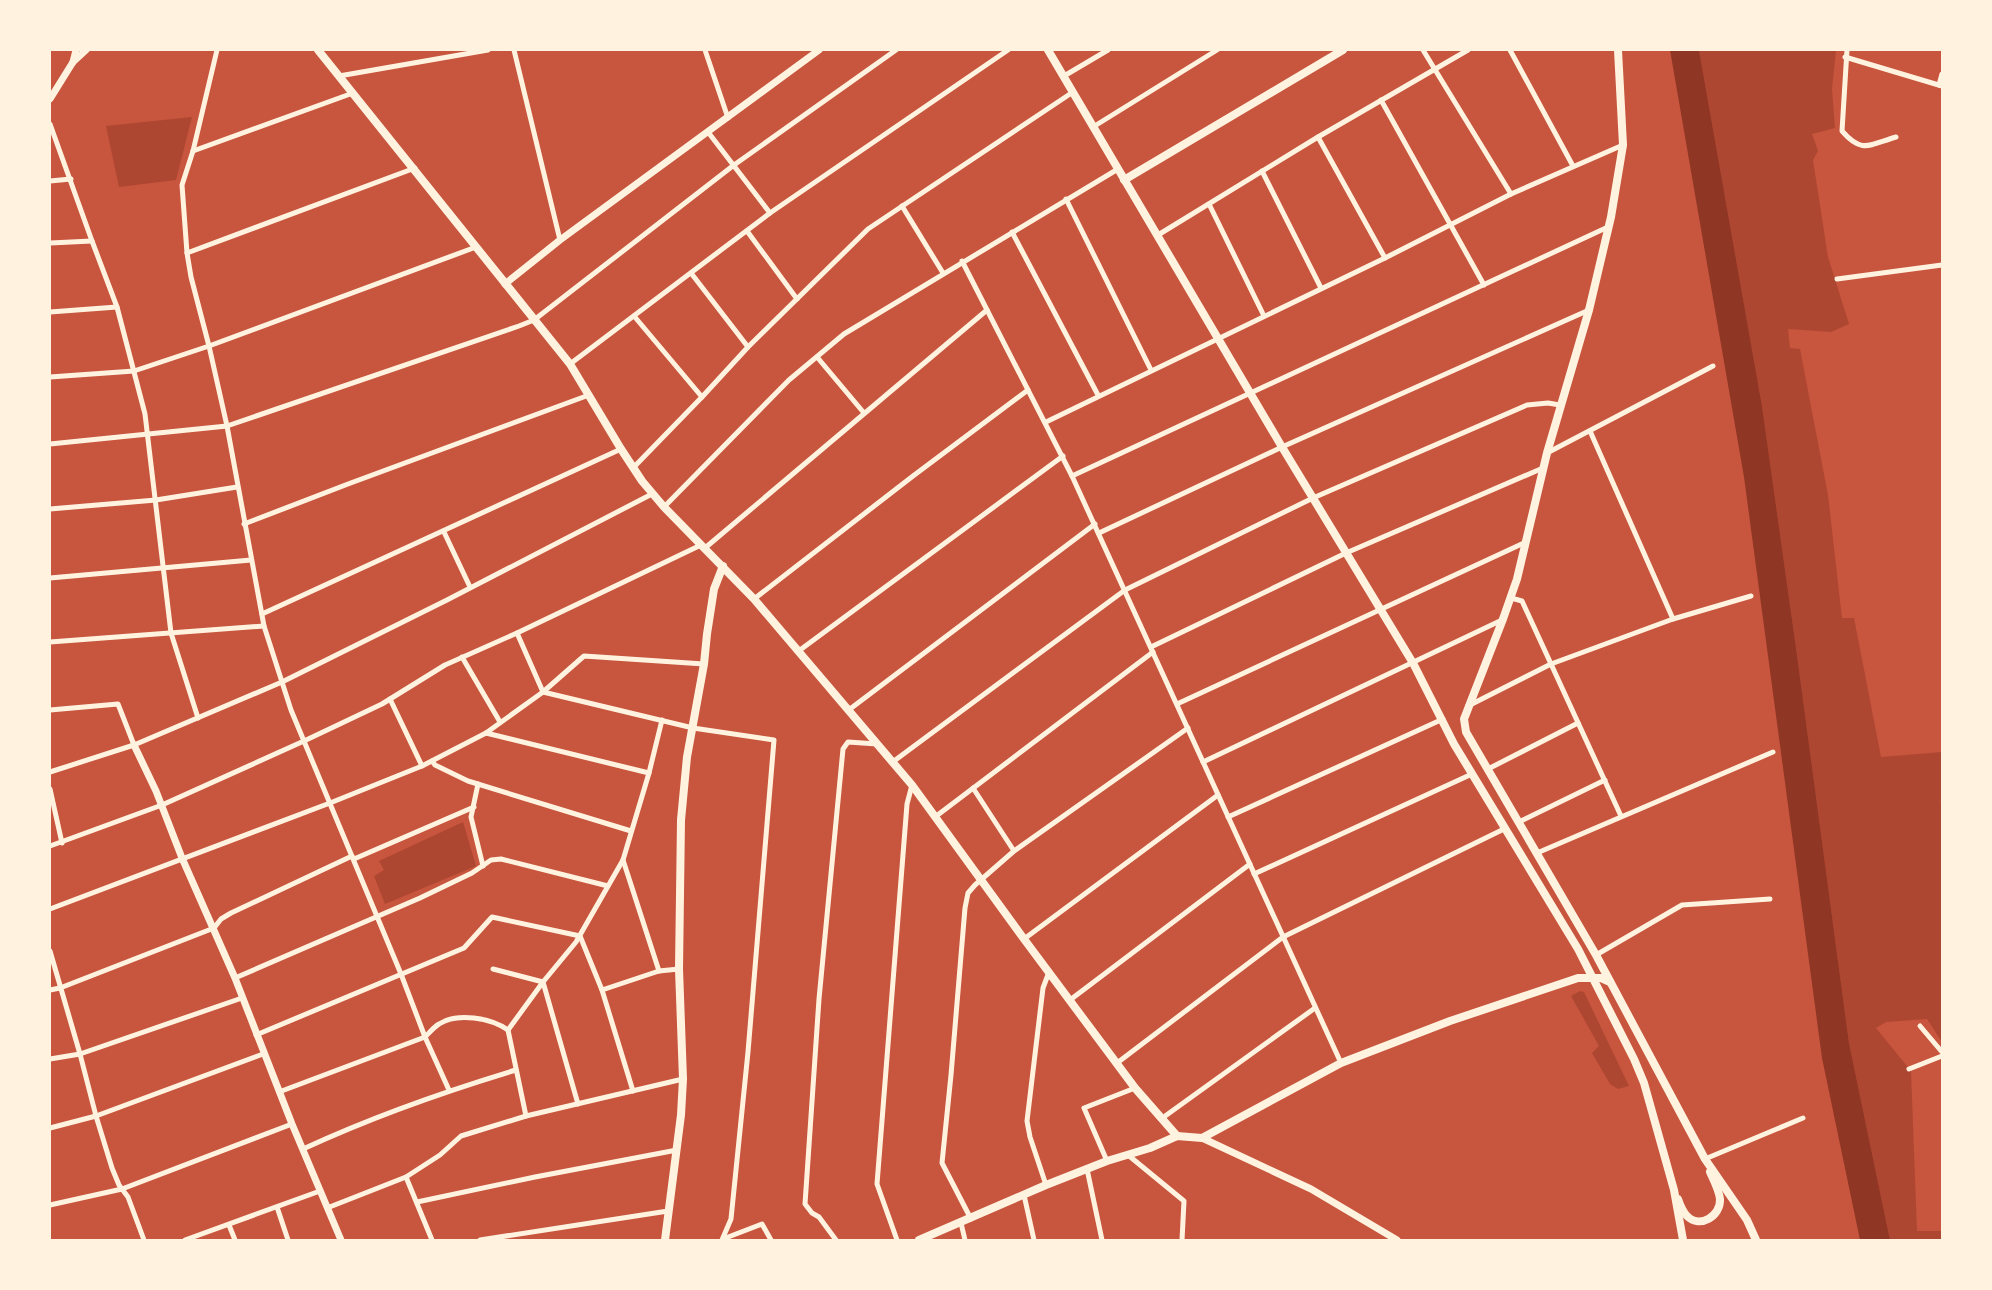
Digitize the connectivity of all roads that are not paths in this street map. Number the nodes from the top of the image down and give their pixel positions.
1 (76, 50) edge
2 (86, 50) edge
3 (218, 50) edge
4 (318, 50) edge
5 (488, 50) edge
6 (514, 50) edge
7 (705, 50) edge
8 (819, 50) edge
9 (896, 50) edge
10 (1008, 50) edge
11 (1048, 50) edge
12 (1108, 50) edge
13 (1217, 50) edge
14 (1343, 50) edge
15 (1423, 50) edge
16 (1468, 50) edge
17 (1510, 50) edge
18 (1618, 50) edge
19 (1847, 50) edge
20 (1845, 57) junction
21 (73, 62) junction
22 (1435, 69) junction
23 (1942, 74) edge
24 (339, 76) junction
25 (1064, 76) junction
26 (1941, 86) edge
27 (1073, 92) junction
28 (353, 93) junction
29 (50, 99) edge
30 (1382, 100) junction
31 (728, 118) junction
32 (50, 124) edge
33 (1093, 127) junction
34 (708, 132) junction
35 (1318, 137) junction
36 (1896, 137) dead end
37 (1623, 145) junction
38 (193, 151) junction
39 (734, 165) junction
40 (1574, 166) junction
41 (415, 168) junction
42 (1118, 169) junction
43 (1262, 171) junction
44 (71, 179) junction
45 (1124, 180) junction
46 (50, 181) edge
47 (1511, 194) junction
48 (1066, 199) junction
49 (1209, 204) junction
50 (902, 206) junction
51 (770, 213) junction
52 (1449, 224) junction
53 (1608, 227) junction
54 (747, 231) junction
55 (1012, 232) junction
56 (1158, 236) junction
57 (560, 240) junction
58 (92, 241) junction
59 (50, 243) edge
60 (476, 247) junction
61 (187, 253) junction
62 (1385, 258) junction
63 (963, 261) junction
64 (1942, 265) edge
65 (691, 273) junction
66 (943, 273) junction
67 (1838, 279) dead end
68 (505, 284) junction
69 (1484, 285) junction
70 (1321, 288) junction
71 (796, 299) junction
72 (117, 308) junction
73 (987, 310) junction
74 (1589, 310) junction
75 (50, 312) edge
76 (634, 316) junction
77 (1264, 316) junction
78 (534, 320) junction
79 (1219, 339) junction
80 (209, 346) junction
81 (748, 346) junction
82 (817, 357) junction
83 (570, 364) junction
84 (1713, 366) dead end
85 (1151, 370) junction
86 (134, 371) junction
87 (50, 377) edge
88 (1028, 390) junction
89 (1250, 392) junction
90 (589, 395) junction
91 (1098, 395) junction
92 (702, 398) junction
93 (1560, 405) junction
94 (864, 413) junction
95 (1046, 422) junction
96 (227, 426) junction
97 (1590, 431) junction
98 (148, 436) junction
99 (50, 444) edge
100 (1282, 447) junction
101 (621, 449) junction
102 (1547, 453) junction
103 (1063, 456) junction
104 (633, 468) junction
105 (1543, 468) junction
106 (1072, 476) junction
107 (237, 487) junction
108 (652, 494) junction
109 (1313, 498) junction
110 (156, 500) junction
111 (664, 507) junction
112 (50, 509) edge
113 (244, 524) junction
114 (1095, 524) junction
115 (444, 532) junction
116 (1099, 533) junction
117 (1526, 542) junction
118 (703, 547) junction
119 (1346, 553) junction
120 (251, 560) junction
121 (723, 566) junction
122 (164, 568) junction
123 (50, 578) edge
124 (470, 587) junction
125 (1125, 590) junction
126 (1751, 596) dead end
127 (1511, 598) junction
128 (754, 599) junction
129 (1380, 610) junction
130 (262, 614) junction
131 (1503, 619) junction
132 (1673, 619) junction
133 (264, 626) junction
134 (171, 633) junction
135 (517, 633) junction
136 (50, 642) edge
137 (800, 650) junction
138 (1152, 650) junction
139 (462, 657) junction
140 (1413, 663) junction
141 (704, 664) junction
142 (1551, 664) junction
143 (282, 682) junction
144 (543, 692) junction
145 (390, 699) junction
146 (1177, 704) junction
147 (1467, 707) junction
148 (50, 710) edge
149 (850, 710) junction
150 (198, 718) junction
151 (1443, 719) junction
152 (663, 720) junction
153 (500, 722) junction
154 (1578, 723) junction
155 (693, 728) junction
156 (1188, 728) junction
157 (486, 733) junction
158 (304, 741) junction
159 (878, 744) junction
160 (135, 745) junction
161 (1773, 752) dead end
162 (432, 761) junction
163 (894, 761) junction
164 (1203, 762) junction
165 (422, 766) junction
166 (1488, 769) junction
167 (50, 772) edge
168 (649, 773) junction
169 (1472, 774) junction
170 (1605, 780) junction
171 (478, 784) junction
172 (912, 785) junction
173 (973, 788) junction
174 (50, 789) edge
175 (1218, 795) junction
176 (330, 803) junction
177 (162, 805) junction
178 (474, 807) junction
179 (1621, 816) junction
180 (935, 817) junction
181 (1228, 817) junction
182 (1519, 822) junction
183 (1504, 829) junction
184 (632, 831) junction
185 (62, 843) junction
186 (50, 846) edge
187 (1014, 851) junction
188 (1537, 853) junction
189 (353, 857) junction
190 (182, 858) junction
191 (623, 860) junction
192 (1250, 864) junction
193 (483, 866) junction
194 (1254, 874) junction
195 (981, 879) junction
196 (608, 885) junction
197 (1770, 899) dead end
198 (50, 909) edge
199 (377, 916) junction
200 (214, 928) junction
201 (580, 936) junction
202 (1283, 937) junction
203 (1024, 939) junction
204 (50, 951) edge
205 (1596, 955) junction
206 (493, 969) dead end
207 (679, 969) junction
208 (659, 970) junction
209 (1049, 972) junction
210 (401, 974) junction
211 (235, 978) junction
212 (1591, 978) junction
213 (543, 982) junction
214 (1610, 982) junction
215 (60, 988) junction
216 (50, 990) edge
217 (602, 990) junction
218 (242, 998) junction
219 (1070, 1000) junction
220 (1315, 1008) junction
221 (1920, 1026) dead end
222 (508, 1030) junction
223 (256, 1035) junction
224 (425, 1037) junction
225 (80, 1054) junction
226 (263, 1054) junction
227 (1942, 1054) edge
228 (50, 1059) edge
229 (1117, 1063) junction
230 (1341, 1063) junction
231 (1909, 1069) dead end
232 (516, 1070) junction
233 (683, 1079) junction
234 (1135, 1088) junction
235 (449, 1090) junction
236 (633, 1091) junction
237 (279, 1092) junction
238 (578, 1104) junction
239 (96, 1116) junction
240 (526, 1116) junction
241 (1803, 1118) dead end
242 (1161, 1119) junction
243 (292, 1124) junction
244 (50, 1128) edge
245 (1178, 1136) junction
246 (1202, 1138) junction
247 (303, 1149) junction
248 (677, 1150) junction
249 (1128, 1155) junction
250 (1705, 1159) junction
251 (1107, 1161) junction
252 (1088, 1169) junction
253 (406, 1177) junction
254 (1046, 1185) junction
255 (122, 1189) junction
256 (1674, 1190) junction
257 (320, 1191) junction
258 (1024, 1195) junction
259 (417, 1202) junction
260 (50, 1205) edge
261 (277, 1207) junction
262 (327, 1208) junction
263 (669, 1211) junction
264 (971, 1219) junction
265 (961, 1223) junction
266 (229, 1224) junction
267 (144, 1240) edge
268 (185, 1240) edge
269 (235, 1240) edge
270 (288, 1240) edge
271 (341, 1240) edge
272 (432, 1240) edge
273 (480, 1240) edge
274 (665, 1240) edge
275 (722, 1240) edge
276 (771, 1240) edge
277 (836, 1240) edge
278 (897, 1240) edge
279 (919, 1240) edge
280 (965, 1240) edge
281 (1034, 1240) edge
282 (1102, 1240) edge
283 (1182, 1240) edge
284 (1397, 1240) edge
285 (1683, 1240) edge
286 (1756, 1240) edge

1 - 21 street
2 - 21 street
3 - 38 street
4 - 24 main road
5 - 24 street
6 - 57 street
7 - 31 street
8 - 31 street
9 - 39 street
10 - 51 street
11 - 25 main road
12 - 25 street
13 - 33 street
14 - 45 main road
15 - 22 street
16 - 22 street
17 - 40 street
18 - 37 main road
19 - 20 street
20 - 26 street
20 - 36 street
21 - 29 street
22 - 30 street
22 - 47 street
23 - 26 street
24 - 28 main road
25 - 27 main road
27 - 33 main road
27 - 50 street
28 - 38 street
28 - 41 main road
30 - 35 street
30 - 52 street
31 - 34 street
32 - 44 street
33 - 42 main road
34 - 39 street
34 - 57 street
35 - 43 street
35 - 62 street
37 - 40 street
37 - 53 main road
38 - 61 street
39 - 51 street
39 - 78 street
40 - 47 street
41 - 60 main road
41 - 61 street
42 - 45 main road
42 - 48 street
43 - 49 street
43 - 70 street
44 - 46 street
44 - 58 street
45 - 56 main road
47 - 52 street
48 - 55 street
48 - 85 street
49 - 56 street
49 - 77 street
50 - 66 street
50 - 71 street
51 - 54 street
52 - 62 street
52 - 69 street
53 - 69 street
53 - 74 main road
54 - 65 street
54 - 71 street
55 - 63 street
55 - 91 street
56 - 79 main road
57 - 68 street
58 - 59 street
58 - 72 street
60 - 68 main road
60 - 80 street
61 - 80 street
62 - 70 street
63 - 66 street
63 - 73 street
64 - 67 street
65 - 76 street
65 - 81 street
66 - 82 street
68 - 78 main road
69 - 89 street
70 - 77 street
71 - 81 street
72 - 75 street
72 - 86 street
73 - 88 street
73 - 94 street
74 - 93 main road
74 - 100 street
76 - 83 street
76 - 92 street
77 - 79 street
78 - 83 main road
78 - 96 street
79 - 85 street
79 - 89 main road
80 - 86 street
80 - 96 street
81 - 92 street
82 - 94 street
82 - 111 street
83 - 90 main road
84 - 97 street
85 - 91 street
86 - 87 street
86 - 98 street
88 - 95 street
88 - 128 street
89 - 100 main road
89 - 106 street
90 - 101 main road
90 - 113 street
91 - 95 street
92 - 104 street
93 - 102 main road
93 - 109 street
94 - 118 street
95 - 103 street
96 - 98 street
96 - 107 street
97 - 102 street
97 - 132 street
98 - 99 street
98 - 110 street
100 - 109 main road
100 - 116 street
101 - 104 main road
101 - 115 street
102 - 105 main road
103 - 106 street
103 - 137 street
104 - 108 main road
105 - 117 main road
105 - 119 street
106 - 114 street
107 - 110 street
107 - 113 street
108 - 111 main road
108 - 124 street
109 - 119 main road
109 - 125 street
110 - 112 street
110 - 122 street
111 - 118 main road
113 - 120 street
114 - 116 street
114 - 149 street
115 - 124 street
115 - 130 street
116 - 125 street
117 - 127 main road
117 - 129 street
118 - 121 main road
118 - 135 street
119 - 129 main road
119 - 138 street
120 - 122 street
120 - 130 street
121 - 128 main road
121 - 141 main road
122 - 123 street
122 - 134 street
124 - 143 street
125 - 138 street
125 - 163 street
126 - 132 street
127 - 131 main road
127 - 142 street
128 - 137 main road
129 - 140 main road
129 - 146 street
130 - 133 street
131 - 140 street
131 - 147 main road
132 - 142 street
133 - 134 street
133 - 143 street
134 - 136 street
134 - 150 street
135 - 139 street
135 - 144 street
137 - 149 main road
138 - 146 street
138 - 173 street
139 - 145 street
139 - 153 street
140 - 151 main road
140 - 164 street
141 - 144 street
141 - 155 main road
142 - 147 street
142 - 154 street
143 - 150 street
143 - 158 street
144 - 152 street
144 - 153 street
145 - 158 street
145 - 165 street
146 - 156 street
147 - 166 main road
148 - 160 street
149 - 159 main road
150 - 160 street
151 - 169 main road
151 - 181 street
152 - 155 street
152 - 168 street
153 - 157 street
154 - 166 street
154 - 170 street
155 - 207 main road
155 - 275 street
156 - 164 street
156 - 187 street
157 - 162 street
157 - 168 street
158 - 176 street
158 - 177 street
159 - 163 main road
159 - 277 street
160 - 167 street
160 - 177 street
161 - 179 street
162 - 165 street
162 - 171 street
163 - 172 main road
164 - 175 street
165 - 176 street
166 - 182 main road
168 - 184 street
169 - 183 main road
169 - 194 street
170 - 179 street
170 - 182 street
171 - 178 street
171 - 184 street
172 - 180 main road
172 - 278 street
173 - 180 street
173 - 187 street
174 - 185 street
175 - 181 street
175 - 203 street
176 - 189 street
176 - 190 street
177 - 185 street
177 - 190 street
178 - 189 street
178 - 193 street
179 - 188 street
180 - 195 main road
181 - 192 street
182 - 188 main road
183 - 202 street
183 - 212 main road
184 - 191 street
185 - 186 street
187 - 195 street
188 - 205 main road
189 - 199 street
189 - 200 street
190 - 198 street
190 - 200 street
191 - 196 street
191 - 208 street
192 - 194 street
192 - 219 street
193 - 196 street
193 - 199 street
194 - 202 street
195 - 203 main road
195 - 264 street
196 - 201 street
197 - 205 street
199 - 210 street
199 - 211 street
200 - 211 street
200 - 215 street
201 - 210 street
201 - 213 street
201 - 217 street
202 - 220 street
202 - 229 street
203 - 209 main road
204 - 215 street
205 - 214 main road
206 - 213 street
207 - 208 street
207 - 233 main road
208 - 217 street
209 - 219 main road
209 - 254 street
210 - 223 street
210 - 224 street
211 - 218 street
212 - 214 main road
212 - 230 main road
212 - 256 main road
213 - 222 street
213 - 238 street
214 - 250 main road
215 - 216 street
215 - 225 street
217 - 236 street
218 - 223 street
218 - 225 street
219 - 229 main road
220 - 230 street
220 - 242 street
221 - 227 street
222 - 224 street
222 - 232 street
223 - 226 street
224 - 235 street
224 - 237 street
225 - 228 street
225 - 239 street
226 - 237 street
226 - 239 street
227 - 231 street
229 - 234 main road
230 - 246 main road
232 - 235 street
232 - 240 street
233 - 236 street
233 - 248 main road
234 - 242 main road
234 - 251 street
235 - 247 street
236 - 238 street
237 - 243 street
238 - 240 street
239 - 244 street
239 - 255 street
240 - 253 street
241 - 250 street
242 - 245 main road
243 - 247 street
243 - 255 street
245 - 246 main road
245 - 249 main road
246 - 284 street
247 - 257 street
248 - 259 street
248 - 263 main road
249 - 251 main road
249 - 283 street
250 - 256 main road
250 - 286 main road
251 - 252 main road
252 - 254 main road
252 - 282 street
253 - 259 street
253 - 262 street
254 - 258 main road
255 - 260 street
255 - 267 street
256 - 285 main road
257 - 261 street
257 - 262 street
258 - 264 main road
258 - 281 street
259 - 272 street
261 - 266 street
261 - 270 street
262 - 271 street
263 - 273 street
263 - 274 main road
264 - 265 main road
265 - 279 main road
265 - 280 street
266 - 268 street
266 - 269 street
275 - 276 street

